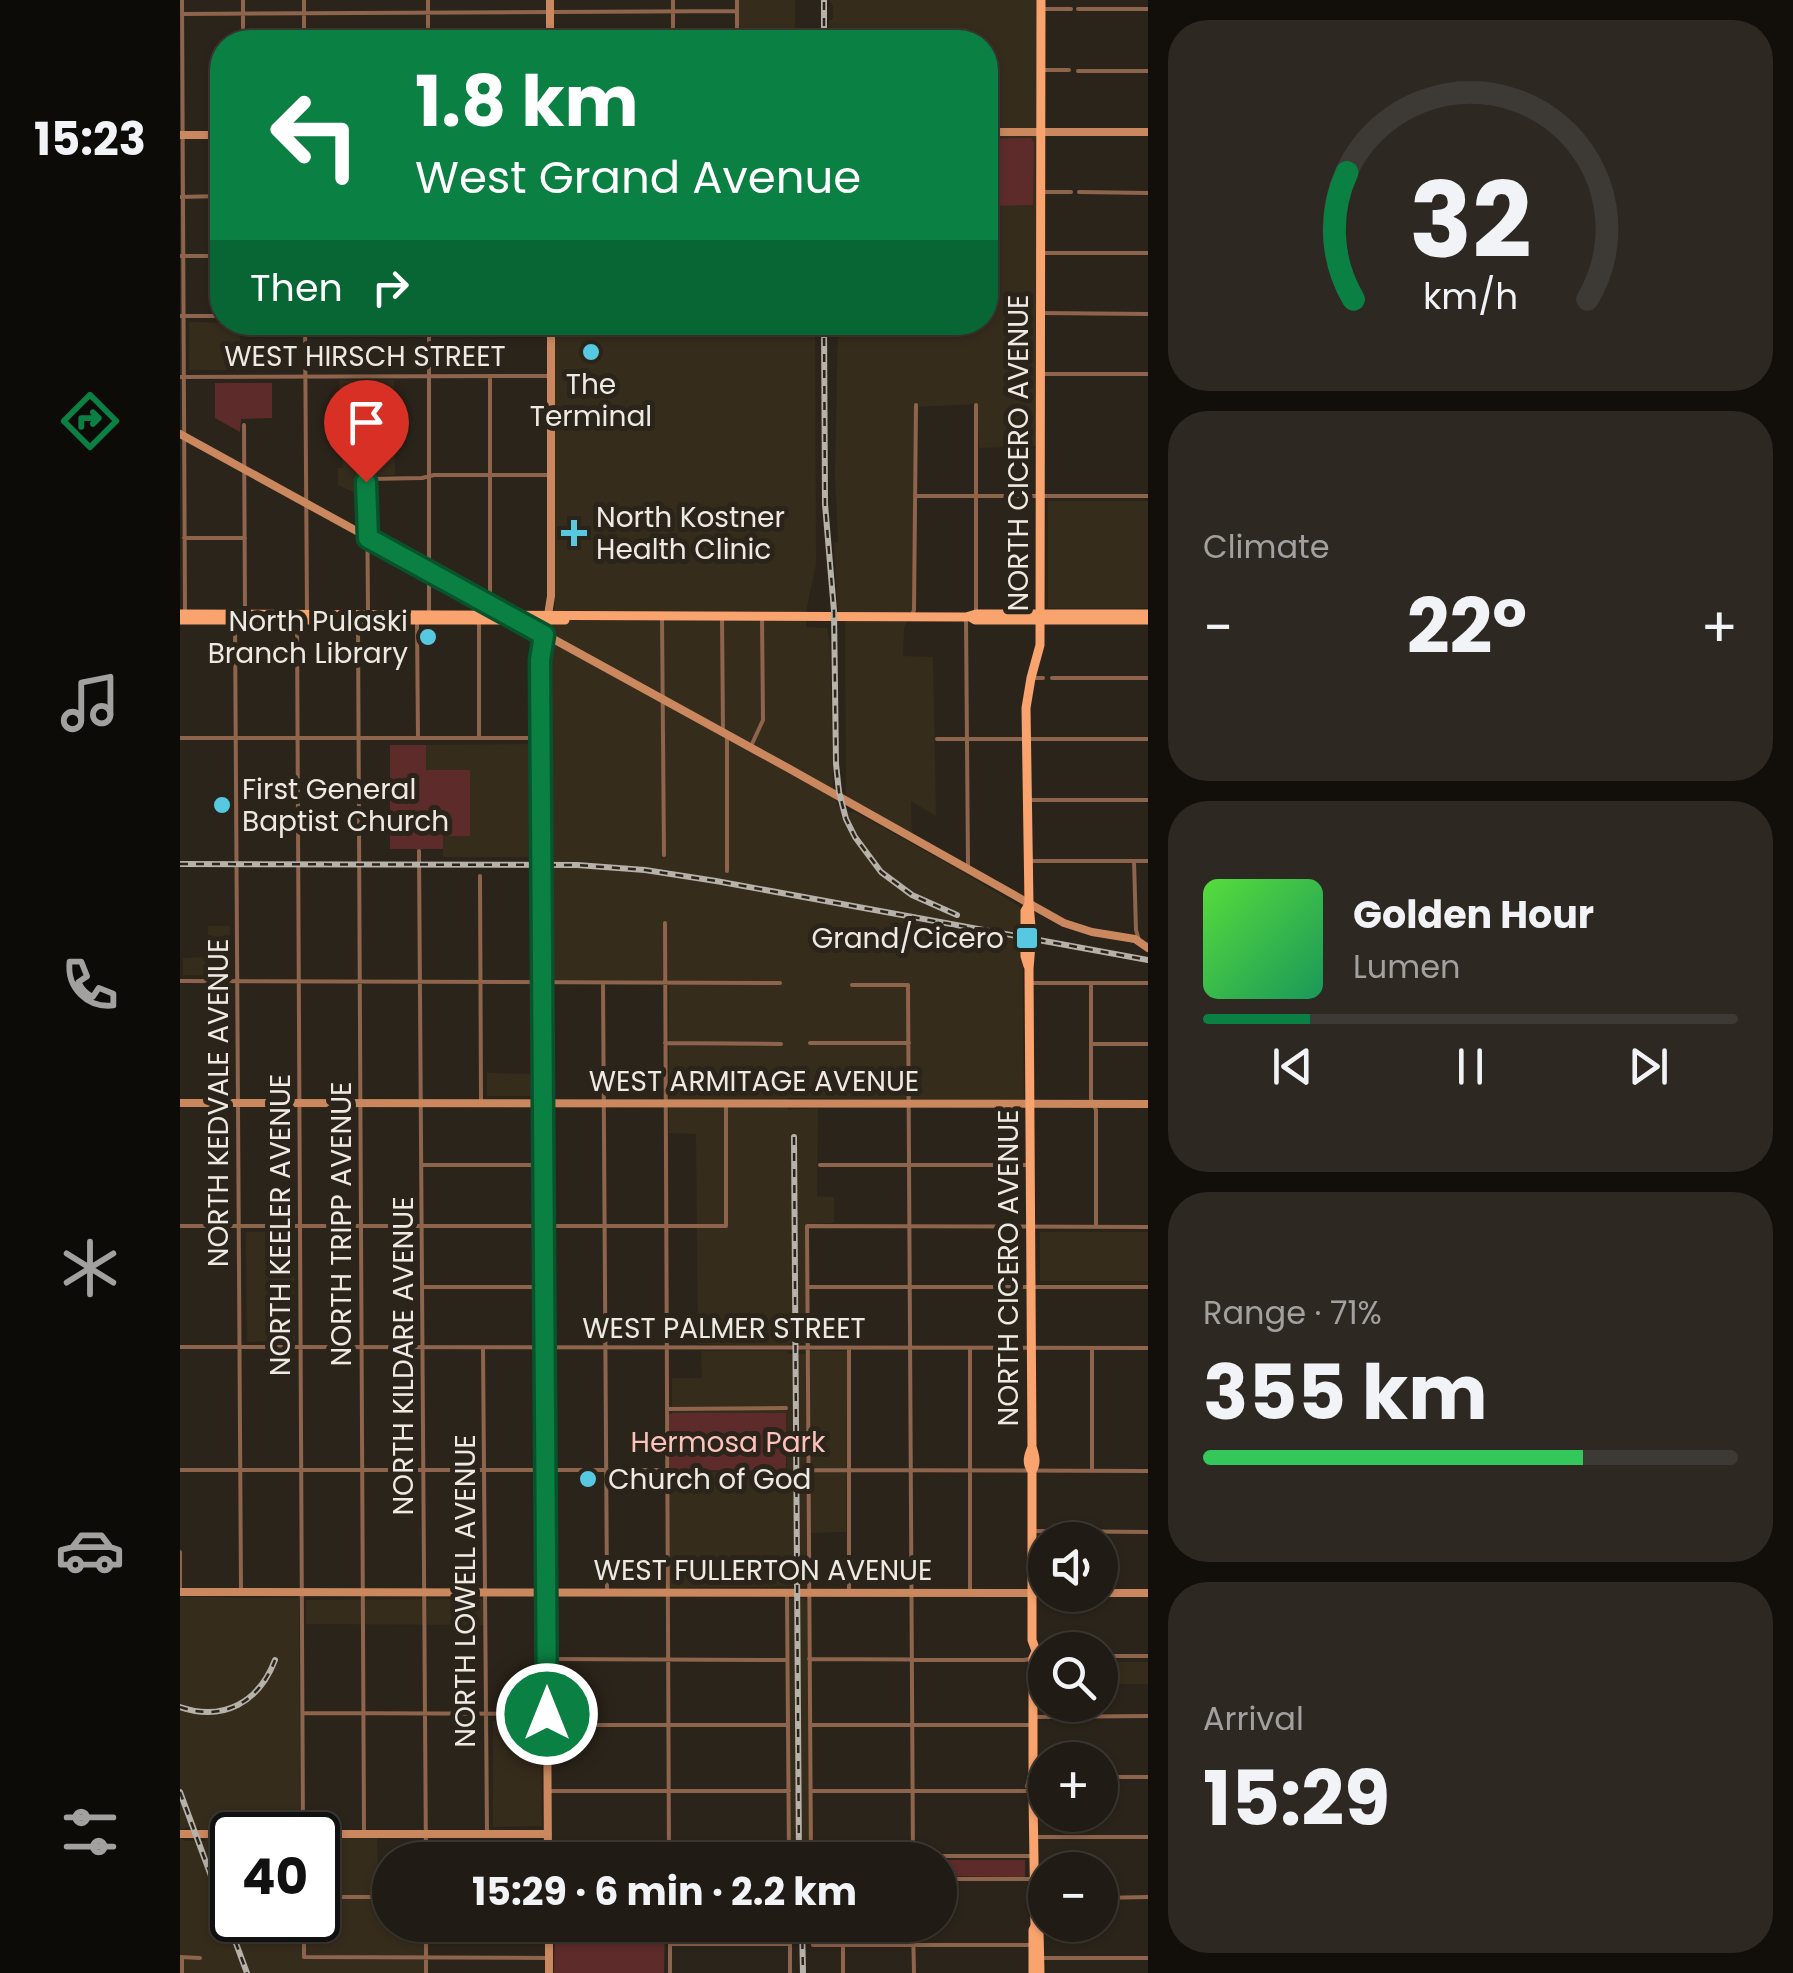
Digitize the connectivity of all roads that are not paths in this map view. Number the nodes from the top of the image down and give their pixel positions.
1 (182, 0) edge
2 (243, 0) edge
3 (304, 0) edge
4 (428, 0) edge
5 (550, 0) edge
6 (673, 0) edge
7 (737, 0) edge
8 (1041, 4) edge
9 (1070, 9) dead end
10 (1078, 9) dead end
11 (1148, 9) edge
12 (550, 12) junction
13 (673, 12) junction
14 (737, 12) junction
15 (304, 13) junction
16 (428, 13) junction
17 (181, 14) edge
18 (243, 14) junction
19 (243, 30) edge
20 (304, 30) edge
21 (428, 30) edge
22 (550, 30) edge
23 (673, 30) edge
24 (737, 30) edge
25 (1041, 70) junction
26 (1068, 70) dead end
27 (1078, 71) dead end
28 (1148, 71) edge
29 (998, 132) edge
30 (1040, 132) junction
31 (1148, 132) edge
32 (210, 135) edge
33 (181, 136) edge
34 (1040, 192) junction
35 (1071, 192) dead end
36 (1079, 192) dead end
37 (1148, 192) edge
38 (181, 196) edge
39 (210, 196) edge
40 (1040, 253) junction
41 (1148, 253) edge
42 (182, 256) edge
43 (210, 256) edge
44 (1040, 313) junction
45 (1148, 314) edge
46 (182, 316) edge
47 (210, 316) edge
48 (305, 335) edge
49 (428, 335) edge
50 (551, 335) edge
51 (1040, 374) junction
52 (1148, 374) edge
53 (305, 376) junction
54 (429, 376) junction
55 (490, 376) junction
56 (551, 376) junction
57 (182, 377) edge
58 (976, 404) dead end
59 (916, 405) dead end
60 (244, 425) dead end
61 (182, 435) edge
62 (245, 470) junction
63 (490, 476) junction
64 (551, 476) junction
65 (429, 477) junction
66 (916, 496) junction
67 (976, 496) junction
68 (1040, 496) junction
69 (1148, 496) edge
70 (306, 504) junction
71 (184, 538) junction
72 (245, 538) junction
73 (368, 538) junction
74 (429, 572) junction
75 (490, 606) junction
76 (505, 614) junction
77 (971, 616) junction
78 (182, 617) edge
79 (240, 617) junction
80 (302, 617) junction
81 (363, 617) junction
82 (548, 617) junction
83 (662, 617) junction
84 (722, 617) junction
85 (768, 617) junction
86 (911, 617) junction
87 (1040, 617) junction
88 (1148, 617) edge
89 (417, 618) junction
90 (430, 618) junction
91 (479, 618) junction
92 (518, 621) junction
93 (544, 635) junction
94 (1031, 678) junction
95 (1043, 678) dead end
96 (1052, 678) dead end
97 (1148, 678) edge
98 (662, 701) junction
99 (725, 735) junction
100 (180, 738) edge
101 (236, 738) junction
102 (297, 738) junction
103 (358, 738) junction
104 (418, 738) junction
105 (479, 738) junction
106 (541, 738) junction
107 (937, 740) dead end
108 (967, 740) junction
109 (1026, 740) junction
110 (1148, 740) edge
111 (750, 749) junction
112 (1027, 800) junction
113 (1148, 800) edge
114 (419, 851) dead end
115 (664, 855) dead end
116 (1028, 861) junction
117 (1134, 861) junction
118 (1148, 861) edge
119 (727, 870) dead end
120 (968, 870) junction
121 (480, 876) dead end
122 (1029, 904) junction
123 (666, 924) dead end
124 (1028, 927) dead end
125 (1139, 940) junction
126 (1028, 944) dead end
127 (1148, 952) edge
128 (180, 982) edge
129 (238, 982) junction
130 (298, 982) junction
131 (360, 982) junction
132 (420, 982) junction
133 (481, 982) junction
134 (542, 982) junction
135 (603, 983) junction
136 (665, 983) junction
137 (780, 983) dead end
138 (1029, 983) junction
139 (1091, 983) junction
140 (1148, 983) edge
141 (852, 985) dead end
142 (665, 1043) junction
143 (810, 1043) dead end
144 (908, 1043) junction
145 (781, 1044) dead end
146 (1091, 1044) junction
147 (1148, 1044) edge
148 (180, 1103) edge
149 (238, 1103) junction
150 (299, 1104) junction
151 (360, 1104) junction
152 (421, 1104) junction
153 (481, 1104) junction
154 (543, 1104) junction
155 (604, 1104) junction
156 (666, 1104) junction
157 (726, 1104) junction
158 (910, 1104) junction
159 (1030, 1104) junction
160 (1094, 1104) junction
161 (1148, 1104) edge
162 (422, 1165) junction
163 (820, 1165) dead end
164 (910, 1165) junction
165 (544, 1166) junction
166 (1030, 1166) junction
167 (180, 1226) edge
168 (239, 1226) junction
169 (300, 1226) junction
170 (361, 1226) junction
171 (422, 1226) junction
172 (544, 1226) junction
173 (605, 1226) junction
174 (666, 1226) junction
175 (910, 1227) junction
176 (1030, 1227) junction
177 (1096, 1227) junction
178 (1148, 1227) edge
179 (423, 1286) junction
180 (544, 1286) junction
181 (808, 1287) junction
182 (910, 1287) junction
183 (1148, 1287) edge
184 (1031, 1288) junction
185 (180, 1347) edge
186 (240, 1348) junction
187 (300, 1348) junction
188 (362, 1348) junction
189 (423, 1348) junction
190 (483, 1348) junction
191 (545, 1348) junction
192 (606, 1348) junction
193 (666, 1348) junction
194 (808, 1348) junction
195 (849, 1348) junction
196 (910, 1348) junction
197 (970, 1348) junction
198 (1031, 1348) junction
199 (1092, 1348) junction
200 (1148, 1348) edge
201 (786, 1408) dead end
202 (667, 1409) junction
203 (180, 1470) edge
204 (240, 1470) junction
205 (301, 1470) junction
206 (362, 1470) junction
207 (424, 1470) junction
208 (484, 1470) junction
209 (546, 1470) junction
210 (606, 1470) junction
211 (667, 1470) junction
212 (808, 1470) junction
213 (849, 1470) junction
214 (910, 1470) junction
215 (970, 1470) junction
216 (1032, 1471) junction
217 (1092, 1471) junction
218 (1148, 1471) edge
219 (1032, 1522) edge
220 (1118, 1532) edge
221 (1148, 1532) edge
222 (180, 1552) edge
223 (180, 1592) edge
224 (241, 1592) junction
225 (302, 1592) junction
226 (363, 1592) junction
227 (424, 1592) junction
228 (485, 1592) junction
229 (1118, 1592) edge
230 (1148, 1592) edge
231 (546, 1593) junction
232 (607, 1593) junction
233 (668, 1593) junction
234 (787, 1593) junction
235 (809, 1593) junction
236 (849, 1593) junction
237 (910, 1593) junction
238 (970, 1593) junction
239 (1028, 1593) edge
240 (1118, 1656) edge
241 (1148, 1656) edge
242 (1028, 1658) edge
243 (547, 1659) junction
244 (809, 1659) junction
245 (910, 1659) junction
246 (668, 1660) junction
247 (788, 1660) junction
248 (302, 1713) junction
249 (364, 1714) junction
250 (425, 1714) junction
251 (486, 1714) junction
252 (547, 1714) junction
253 (1148, 1716) edge
254 (1118, 1717) edge
255 (1028, 1721) edge
256 (547, 1725) junction
257 (668, 1725) junction
258 (788, 1725) junction
259 (810, 1725) junction
260 (911, 1725) junction
261 (1118, 1777) edge
262 (1148, 1777) edge
263 (912, 1790) junction
264 (548, 1791) junction
265 (668, 1791) junction
266 (788, 1791) junction
267 (810, 1791) junction
268 (1028, 1794) edge
269 (303, 1812) edge
270 (1034, 1832) edge
271 (180, 1834) edge
272 (210, 1834) edge
273 (340, 1834) edge
274 (364, 1834) junction
275 (426, 1834) junction
276 (487, 1834) junction
277 (548, 1834) junction
278 (1034, 1837) junction
279 (1148, 1837) edge
280 (426, 1842) edge
281 (548, 1842) edge
282 (669, 1842) edge
283 (788, 1842) edge
284 (811, 1842) edge
285 (913, 1842) edge
286 (1034, 1852) edge
287 (1028, 1856) edge
288 (957, 1857) edge
289 (957, 1879) edge
290 (1028, 1879) edge
291 (340, 1897) edge
292 (372, 1897) edge
293 (1118, 1898) edge
294 (1148, 1898) edge
295 (304, 1942) edge
296 (426, 1942) edge
297 (549, 1942) edge
298 (813, 1942) edge
299 (1035, 1942) edge
300 (670, 1944) joint
301 (790, 1944) joint
302 (914, 1944) junction
303 (843, 1945) junction
304 (1036, 1945) junction
305 (426, 1957) junction
306 (181, 1958) edge
307 (200, 1958) dead end
308 (549, 1958) junction
309 (1036, 1958) junction
310 (1148, 1958) edge
311 (182, 1973) edge
312 (426, 1973) edge
313 (549, 1973) edge
314 (670, 1973) edge
315 (790, 1973) edge
316 (843, 1973) edge
317 (914, 1973) edge
318 (1036, 1973) edge

1 - 17 street
2 - 18 street
3 - 15 street
4 - 16 street
5 - 12 main road
6 - 13 street
7 - 14 street
8 - 9 street
8 - 25 main road, NORTH CICERO AVENUE
10 - 11 street
12 - 13 street
12 - 16 street
12 - 22 main road
13 - 14 street
13 - 23 street
14 - 24 street
15 - 16 street
15 - 18 street
15 - 20 street
16 - 21 street
17 - 18 street
17 - 33 street
18 - 19 street
25 - 26 street
25 - 30 main road, NORTH CICERO AVENUE
27 - 28 street
29 - 30 main road
30 - 31 main road
30 - 34 main road, NORTH CICERO AVENUE
32 - 33 main road
33 - 38 street
34 - 35 street
34 - 40 main road, NORTH CICERO AVENUE
36 - 37 street
38 - 39 street
38 - 42 street
40 - 41 street
40 - 44 main road, NORTH CICERO AVENUE
42 - 43 street
42 - 46 street
44 - 45 street
44 - 51 main road, NORTH CICERO AVENUE
46 - 47 street
46 - 57 street
48 - 53 street, NORTH KEELER AVENUE
49 - 54 street
50 - 56 main road
51 - 52 street
51 - 68 main road, NORTH CICERO AVENUE
53 - 54 street, WEST HIRSCH STREET
53 - 57 street, WEST HIRSCH STREET
53 - 70 street, NORTH KEELER AVENUE
54 - 55 street, WEST HIRSCH STREET
54 - 65 street
55 - 56 street, WEST HIRSCH STREET
55 - 63 street
56 - 64 main road
57 - 61 street
58 - 67 street
59 - 66 street
60 - 62 street, NORTH KEDVALE AVENUE
61 - 62 main road
61 - 71 street
62 - 70 main road
62 - 72 street, NORTH KEDVALE AVENUE
63 - 64 street
63 - 65 street
63 - 75 street
64 - 82 main road
65 - 73 street, NORTH TRIPP AVENUE
65 - 74 street
66 - 67 street
66 - 86 street
67 - 68 street
67 - 77 street
68 - 69 street
68 - 87 main road, NORTH CICERO AVENUE
70 - 73 main road
70 - 80 street, NORTH KEELER AVENUE
71 - 72 street
71 - 78 street
72 - 79 street, NORTH KEDVALE AVENUE
73 - 74 main road
73 - 81 street, NORTH TRIPP AVENUE
74 - 75 main road
74 - 90 street
75 - 76 main road
76 - 82 main road
76 - 91 main road
76 - 92 main road
77 - 86 main road
77 - 87 main road
77 - 108 street
78 - 79 main road
79 - 80 main road
79 - 101 street, NORTH KEDVALE AVENUE
80 - 81 main road
80 - 102 street, NORTH KEELER AVENUE
81 - 89 main road
81 - 103 street, NORTH TRIPP AVENUE
82 - 83 main road
82 - 92 main road
82 - 93 main road
83 - 84 main road
83 - 98 street
84 - 85 main road
84 - 99 street
85 - 86 main road
85 - 111 street
87 - 88 main road
87 - 94 main road, NORTH CICERO AVENUE
89 - 90 main road
89 - 104 street
90 - 91 main road
91 - 92 main road
91 - 105 street
92 - 93 main road
93 - 98 main road
93 - 106 main road
94 - 95 street
94 - 109 main road, NORTH CICERO AVENUE
96 - 97 street
98 - 99 main road
98 - 115 street
99 - 111 main road
99 - 119 street
100 - 101 street
101 - 102 street
101 - 129 street, NORTH KEDVALE AVENUE
102 - 103 street
102 - 130 street, NORTH KEELER AVENUE
103 - 104 street
103 - 131 street, NORTH TRIPP AVENUE
104 - 105 street
105 - 106 street
106 - 134 main road
107 - 108 street
108 - 109 street
108 - 120 street
109 - 110 street
109 - 112 main road, NORTH CICERO AVENUE
111 - 120 main road
112 - 113 street
112 - 116 main road, NORTH CICERO AVENUE
114 - 132 street, NORTH KILDARE AVENUE
116 - 117 street
116 - 122 main road, NORTH CICERO AVENUE
117 - 118 street
117 - 125 street
120 - 122 main road
121 - 133 street
122 - 124 main road, NORTH CICERO AVENUE
122 - 125 main road
123 - 136 street
125 - 127 main road
126 - 138 main road, NORTH CICERO AVENUE
128 - 129 street
129 - 130 street
129 - 149 street, NORTH KEDVALE AVENUE
130 - 131 street
130 - 150 street, NORTH KEELER AVENUE
131 - 132 street
131 - 151 street, NORTH TRIPP AVENUE
132 - 133 street
132 - 152 street, NORTH KILDARE AVENUE
133 - 134 street
133 - 153 street
134 - 135 street
134 - 154 main road
135 - 136 street
135 - 155 street
136 - 137 street
136 - 142 street
138 - 139 street
138 - 159 main road, NORTH CICERO AVENUE
139 - 140 street
139 - 146 street
141 - 144 street
142 - 145 street
142 - 156 street
143 - 144 street
144 - 158 street
146 - 147 street
146 - 160 street
148 - 149 main road, WEST ARMITAGE AVENUE
149 - 150 main road, WEST ARMITAGE AVENUE
149 - 168 street, NORTH KEDVALE AVENUE
150 - 151 main road, WEST ARMITAGE AVENUE
150 - 169 street, NORTH KEELER AVENUE
151 - 152 main road, WEST ARMITAGE AVENUE
151 - 170 street, NORTH TRIPP AVENUE
152 - 153 main road, WEST ARMITAGE AVENUE
152 - 162 street, NORTH KILDARE AVENUE
153 - 154 main road, WEST ARMITAGE AVENUE
154 - 155 main road, WEST ARMITAGE AVENUE
154 - 165 main road
155 - 156 main road, WEST ARMITAGE AVENUE
155 - 173 street
156 - 157 main road, WEST ARMITAGE AVENUE
156 - 174 street
157 - 158 main road, WEST ARMITAGE AVENUE
157 - 174 street
158 - 159 main road, WEST ARMITAGE AVENUE
158 - 164 street
159 - 160 main road, WEST ARMITAGE AVENUE
159 - 166 main road, NORTH CICERO AVENUE
160 - 161 main road, WEST ARMITAGE AVENUE
160 - 177 street
162 - 165 street
162 - 171 street, NORTH KILDARE AVENUE
163 - 164 street
164 - 166 street
164 - 175 street
165 - 172 main road
166 - 176 main road, NORTH CICERO AVENUE
167 - 168 street
168 - 169 street
168 - 186 street, NORTH KEDVALE AVENUE
169 - 170 street
169 - 187 street, NORTH KEELER AVENUE
170 - 171 street
170 - 188 street, NORTH TRIPP AVENUE
171 - 172 street
171 - 179 street, NORTH KILDARE AVENUE
172 - 173 street
172 - 180 main road
173 - 174 street
173 - 192 street
174 - 193 street
175 - 176 street
175 - 181 street
175 - 182 street
176 - 177 street
176 - 184 main road, NORTH CICERO AVENUE
177 - 178 street
179 - 180 street
179 - 189 street, NORTH KILDARE AVENUE
180 - 191 main road
181 - 182 street
181 - 194 street
182 - 184 street
182 - 196 street
183 - 184 street
184 - 198 main road, NORTH CICERO AVENUE
185 - 186 street, WEST PALMER STREET
186 - 187 street, WEST PALMER STREET
186 - 204 street, NORTH KEDVALE AVENUE
187 - 188 street, WEST PALMER STREET
187 - 205 street, NORTH KEELER AVENUE
188 - 189 street, WEST PALMER STREET
188 - 206 street, NORTH TRIPP AVENUE
189 - 190 street, WEST PALMER STREET
189 - 207 street, NORTH KILDARE AVENUE
190 - 191 street, WEST PALMER STREET
190 - 208 street, NORTH LOWELL AVENUE
191 - 192 street, WEST PALMER STREET
191 - 209 main road
192 - 193 street, WEST PALMER STREET
192 - 210 street
193 - 194 street, WEST PALMER STREET
193 - 202 street
194 - 195 street, WEST PALMER STREET
194 - 212 street
195 - 196 street, WEST PALMER STREET
195 - 213 street
196 - 197 street, WEST PALMER STREET
196 - 214 street
197 - 198 street, WEST PALMER STREET
197 - 215 street
198 - 199 street, WEST PALMER STREET
198 - 216 main road, NORTH CICERO AVENUE
199 - 200 street, WEST PALMER STREET
199 - 217 street
201 - 202 street
202 - 211 street
203 - 204 street
204 - 205 street
204 - 224 street, NORTH KEDVALE AVENUE
205 - 206 street
205 - 225 street, NORTH KEELER AVENUE
206 - 207 street
206 - 226 street, NORTH TRIPP AVENUE
207 - 208 street
207 - 227 street, NORTH KILDARE AVENUE
208 - 209 street
208 - 228 street, NORTH LOWELL AVENUE
209 - 210 street
209 - 231 main road
210 - 211 street
210 - 232 street
211 - 233 street
212 - 213 street
212 - 235 street
213 - 214 street
213 - 236 street
214 - 215 street
214 - 237 street
215 - 216 street
215 - 238 street
216 - 217 street
216 - 219 main road, NORTH CICERO AVENUE
217 - 218 street
220 - 221 street
222 - 223 street
223 - 224 main road, WEST FULLERTON AVENUE
224 - 225 main road, WEST FULLERTON AVENUE
225 - 226 main road, WEST FULLERTON AVENUE
225 - 248 street, NORTH KEELER AVENUE
226 - 227 main road, WEST FULLERTON AVENUE
226 - 249 street, NORTH TRIPP AVENUE
227 - 228 main road, WEST FULLERTON AVENUE
227 - 250 street, NORTH KILDARE AVENUE
228 - 231 main road, WEST FULLERTON AVENUE
228 - 251 street, NORTH LOWELL AVENUE
229 - 230 main road
231 - 232 main road, WEST FULLERTON AVENUE
231 - 243 main road
232 - 233 main road, WEST FULLERTON AVENUE
233 - 234 main road, WEST FULLERTON AVENUE
233 - 246 street
234 - 235 main road, WEST FULLERTON AVENUE
234 - 247 street
235 - 236 main road, WEST FULLERTON AVENUE
235 - 244 street
236 - 237 main road, WEST FULLERTON AVENUE
237 - 238 main road, WEST FULLERTON AVENUE
237 - 245 street
238 - 239 main road, WEST FULLERTON AVENUE
240 - 241 street
242 - 245 street
243 - 246 street
243 - 252 main road
244 - 245 street
244 - 259 street
245 - 260 street
246 - 247 street
246 - 257 street
247 - 258 street
248 - 249 street
248 - 269 street, NORTH KEELER AVENUE
249 - 250 street
249 - 274 street, NORTH TRIPP AVENUE
250 - 251 street
250 - 275 street, NORTH KILDARE AVENUE
251 - 252 street
251 - 276 street, NORTH LOWELL AVENUE
252 - 256 main road
253 - 254 street
255 - 260 street
256 - 257 street
256 - 264 main road
257 - 258 street
257 - 265 street
258 - 266 street
259 - 260 street
259 - 267 street
260 - 263 street
261 - 262 street
263 - 267 street
263 - 268 street
263 - 285 street
264 - 265 street
264 - 277 main road
265 - 266 street
265 - 282 street
266 - 283 street
267 - 284 street
270 - 278 main road, NORTH CICERO AVENUE
271 - 272 main road
273 - 274 main road
274 - 275 main road
275 - 276 main road
275 - 280 street, NORTH KILDARE AVENUE
276 - 277 main road
277 - 281 main road
278 - 279 street
278 - 286 main road, NORTH CICERO AVENUE
287 - 288 street
289 - 290 street
291 - 292 street
293 - 294 street
295 - 305 street
296 - 305 street
297 - 308 main road
298 - 303 street
299 - 304 main road, NORTH CICERO AVENUE
300 - 301 street
300 - 314 street
301 - 315 street
302 - 303 street
302 - 304 street
302 - 317 street
303 - 316 street
304 - 309 main road, NORTH CICERO AVENUE
305 - 308 street
305 - 312 street
306 - 307 street
306 - 311 street
308 - 313 main road
309 - 310 street
309 - 318 main road, NORTH CICERO AVENUE

